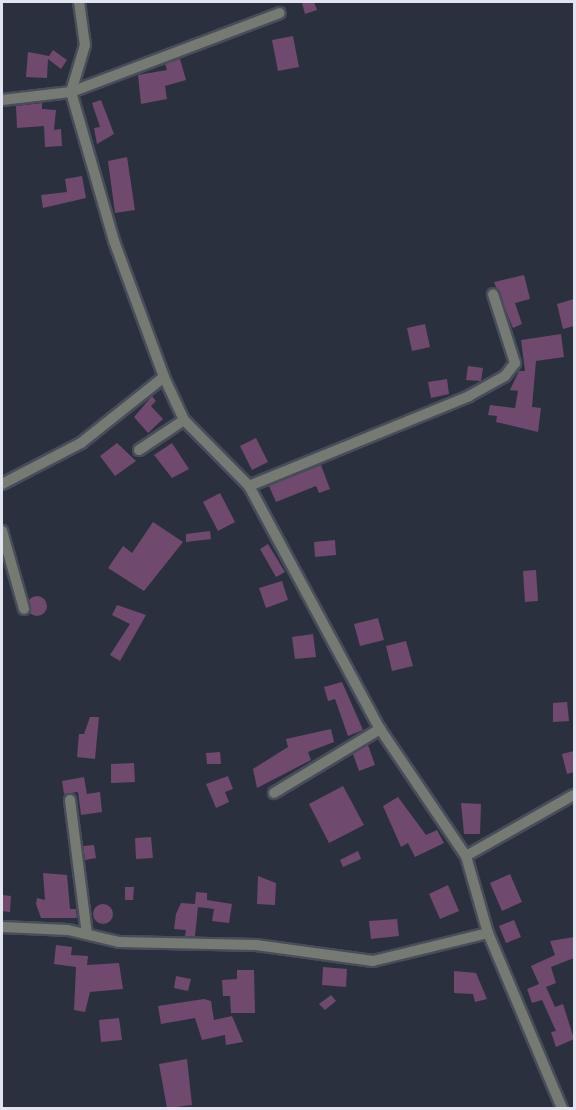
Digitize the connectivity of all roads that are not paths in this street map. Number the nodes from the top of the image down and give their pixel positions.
1 (79, 2) edge
2 (280, 13) dead end
3 (71, 92) junction
4 (2, 100) edge
5 (493, 294) dead end
6 (164, 377) junction
7 (184, 420) junction
8 (139, 450) dead end
9 (2, 484) edge
10 (249, 486) junction
11 (2, 531) edge
12 (24, 609) dead end
13 (380, 729) junction
14 (274, 793) dead end
15 (70, 800) dead end
16 (572, 801) edge
17 (466, 856) junction
18 (2, 927) edge
19 (488, 933) junction
20 (87, 934) junction
21 (562, 1108) edge

1 - 3 street
2 - 3 street
3 - 4 street
3 - 6 street
5 - 10 street
6 - 7 street
6 - 9 street
7 - 8 street
7 - 10 street
10 - 13 street
11 - 12 street
13 - 14 street
13 - 17 street
15 - 20 street
16 - 17 street
17 - 19 street
18 - 20 street
19 - 20 street
19 - 21 street

